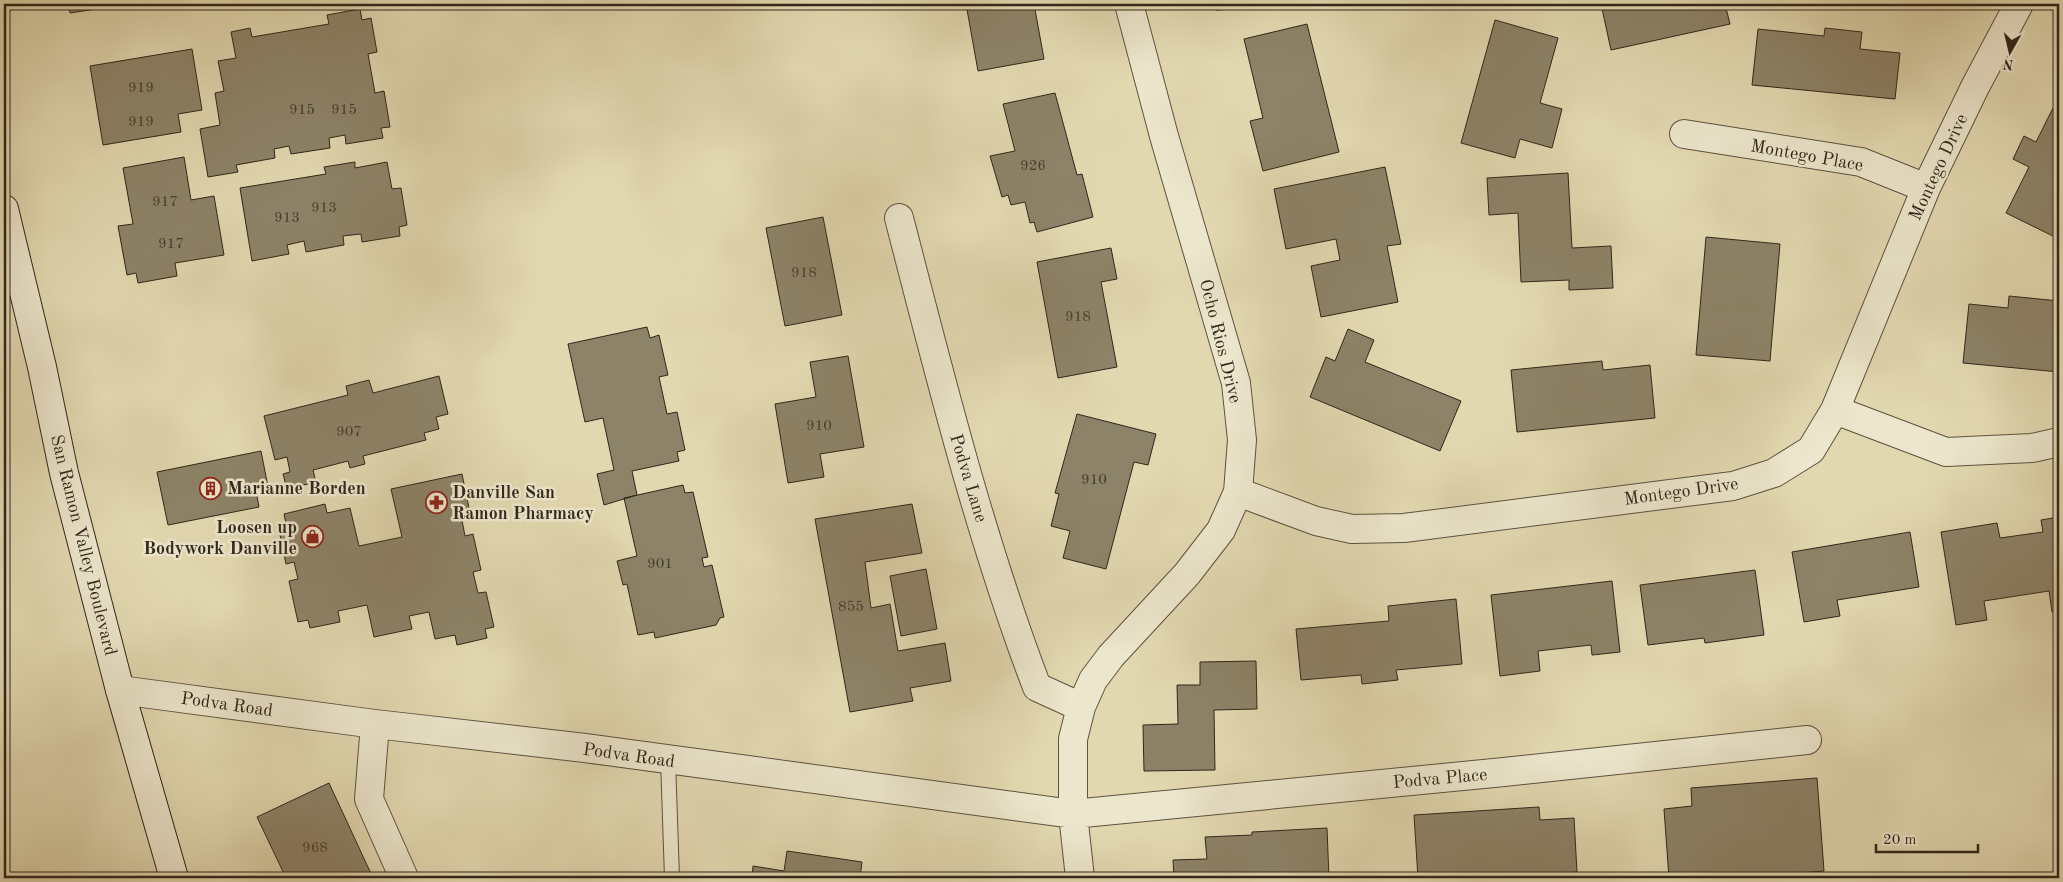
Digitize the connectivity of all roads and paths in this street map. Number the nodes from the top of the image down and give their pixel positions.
1 (1130, 4) edge
2 (2018, 4) edge
3 (1684, 134) dead end
4 (1926, 188) junction
5 (4, 208) edge
6 (898, 218) dead end
7 (1835, 410) junction
8 (2059, 442) edge
9 (1238, 492) junction
10 (120, 690) junction
11 (1081, 707) junction
12 (374, 724) junction
13 (1807, 740) dead end
14 (668, 760) junction
15 (1073, 814) junction
16 (174, 878) edge
17 (404, 878) edge
18 (672, 878) edge
19 (1080, 878) edge

1 - 9 street, Ocho Rios Drive
2 - 4 street, Montego Drive
3 - 4 street, Montego Place
4 - 7 street, Montego Drive
5 - 10 street, San Ramon Valley Boulevard
6 - 11 street, Podva Lane
7 - 8 street
7 - 9 street, Montego Drive
9 - 11 street, Ocho Rios Drive
10 - 12 street, Podva Road
10 - 16 street, San Ramon Valley Boulevard
11 - 15 street, Ocho Rios Drive
12 - 14 street, Podva Road
12 - 17 street
13 - 15 street, Podva Place
14 - 15 street, Podva Road
14 - 18 lane
15 - 19 street

